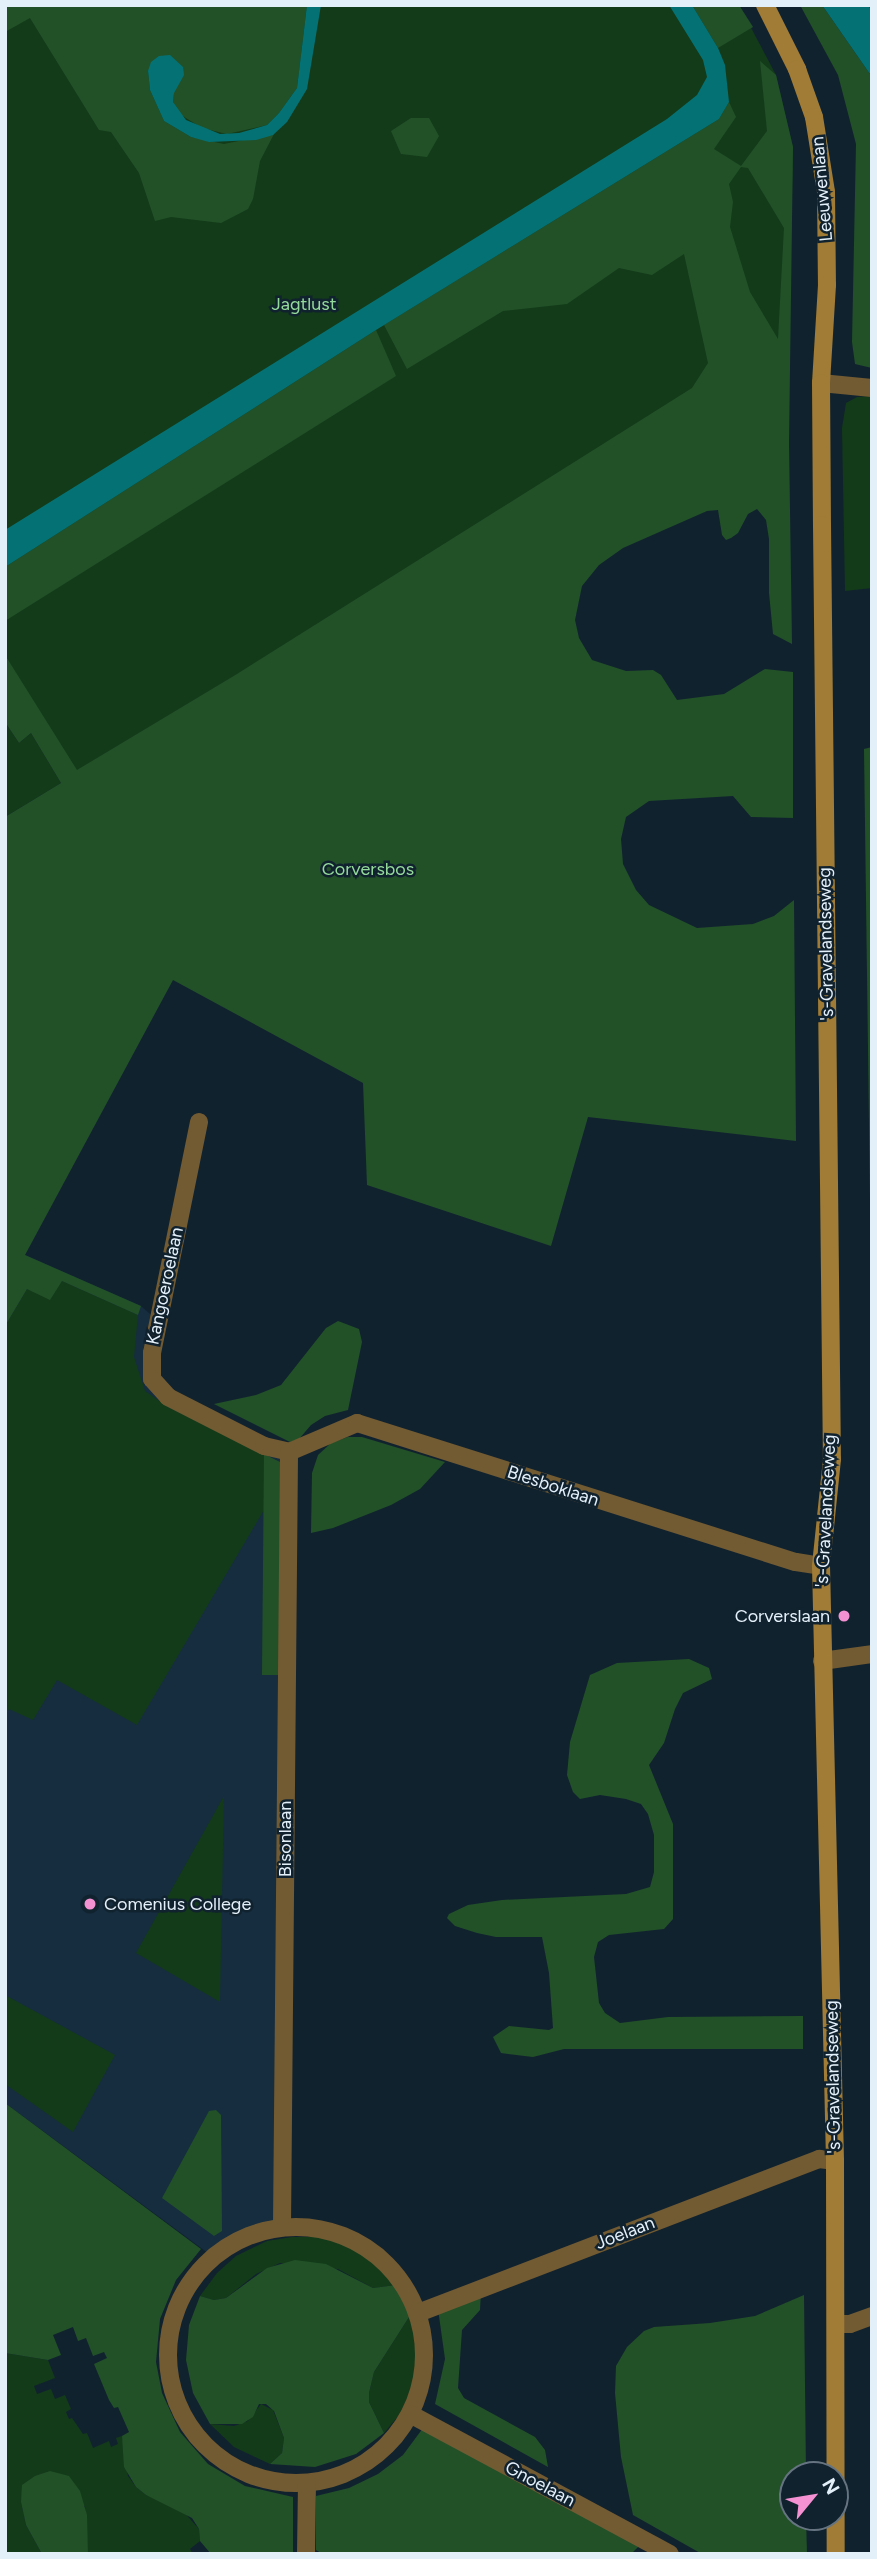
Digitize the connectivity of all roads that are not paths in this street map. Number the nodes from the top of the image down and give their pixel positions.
1 (765, 5) edge
2 (821, 383) junction
3 (872, 388) edge
4 (199, 1122) dead end
5 (289, 1452) junction
6 (821, 1566) junction
7 (872, 1654) edge
8 (822, 1661) junction
9 (835, 2161) junction
10 (282, 2227) junction
11 (418, 2313) junction
12 (872, 2316) edge
13 (836, 2324) junction
14 (410, 2414) junction
15 (307, 2483) junction
16 (306, 2554) edge
17 (670, 2554) edge
18 (836, 2554) edge

1 - 2 street, Leeuwenlaan
2 - 3 street
2 - 6 street, 's-Gravelandseweg
4 - 5 street, Kangoeroelaan
5 - 6 street, Blesboklaan
5 - 10 street, Bisonlaan
6 - 8 street, 's-Gravelandseweg
7 - 8 street
8 - 9 street, 's-Gravelandseweg
9 - 11 street, Joelaan
9 - 13 street, 's-Gravelandseweg
10 - 11 street
10 - 15 street
11 - 14 street
12 - 13 street
13 - 18 street, 's-Gravelandseweg
14 - 15 street
14 - 17 street, Gnoelaan
15 - 16 street

